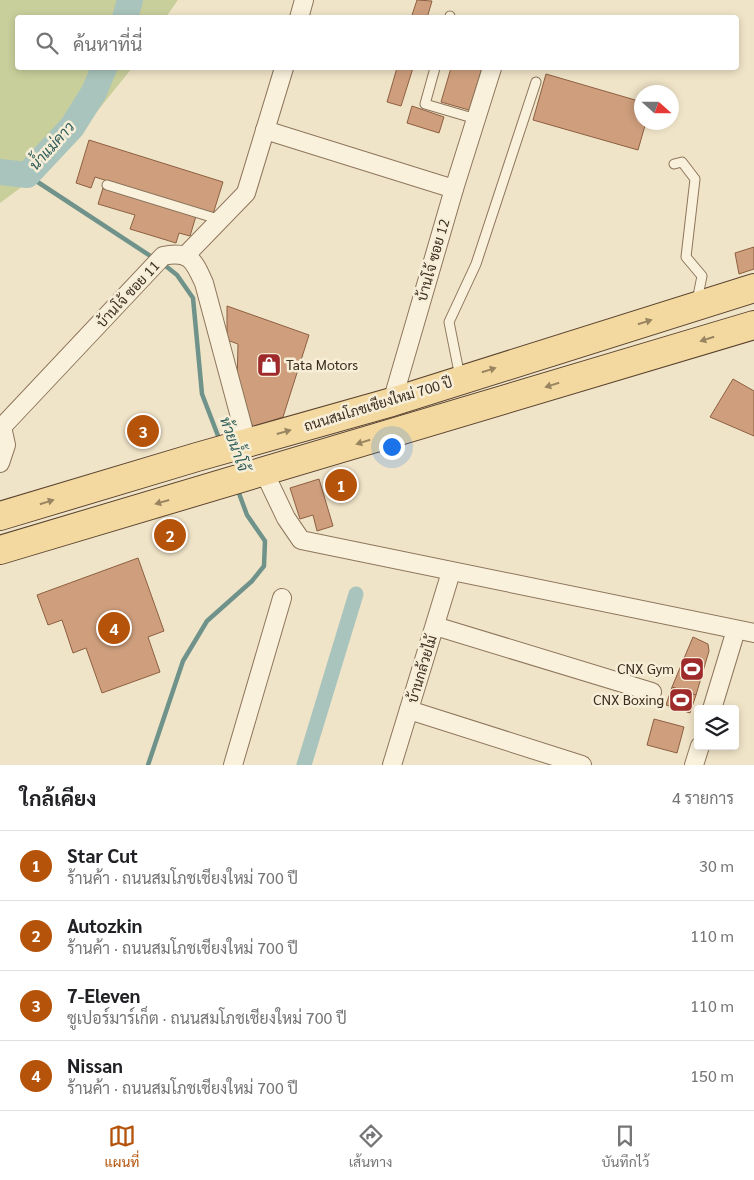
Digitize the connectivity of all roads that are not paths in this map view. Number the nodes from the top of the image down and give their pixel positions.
1 (304, 0) edge
2 (301, 15) edge
3 (283, 70) edge
4 (434, 70) edge
5 (491, 70) edge
6 (536, 82) dead end
7 (476, 119) junction
8 (265, 130) junction
9 (674, 164) dead end
10 (107, 185) dead end
11 (454, 189) junction
12 (221, 220) junction
13 (185, 256) junction
14 (754, 288) edge
15 (696, 306) junction
16 (754, 325) edge
17 (461, 379) junction
18 (392, 402) junction
19 (1, 427) edge
20 (242, 444) junction
21 (0, 463) edge
22 (254, 475) junction
23 (0, 516) edge
24 (0, 550) edge
25 (451, 572) junction
26 (282, 598) dead end
27 (435, 626) junction
28 (736, 630) junction
29 (754, 633) edge
30 (652, 692) dead end
31 (713, 705) edge
32 (409, 710) junction
33 (699, 750) edge
34 (233, 765) edge
35 (392, 765) edge
36 (582, 765) edge
37 (694, 765) edge

1 - 2 street
3 - 8 street
4 - 7 lane
5 - 7 street, บ้านโจ้ ซอย 12
6 - 17 lane
7 - 11 street, บ้านโจ้ ซอย 12
8 - 11 street
8 - 12 street
9 - 15 lane
10 - 12 lane
11 - 18 street, บ้านโจ้ ซอย 12
12 - 13 street
13 - 19 street, บ้านโจ้ ซอย 11
13 - 20 street
14 - 15 main road, ถนนสมโภชเชียงใหม่ 700 ปี
17 -> 15 main road, ถนนสมโภชเชียงใหม่ 700 ปี
16 -> 22 main road
17 - 18 main road, ถนนสมโภชเชียงใหม่ 700 ปี
20 -> 18 main road, ถนนสมโภชเชียงใหม่ 700 ปี
19 - 21 street
23 -> 20 main road, ถนนสมโภชเชียงใหม่ 700 ปี
22 -> 24 main road
22 - 25 street
25 - 27 street, บ้านกล้วยไม้
25 - 28 street
26 - 34 street
27 - 30 street
27 - 32 street, บ้านกล้วยไม้
28 - 29 street
28 - 31 street
32 - 35 street, บ้านกล้วยไม้
32 - 36 street
33 - 37 street

